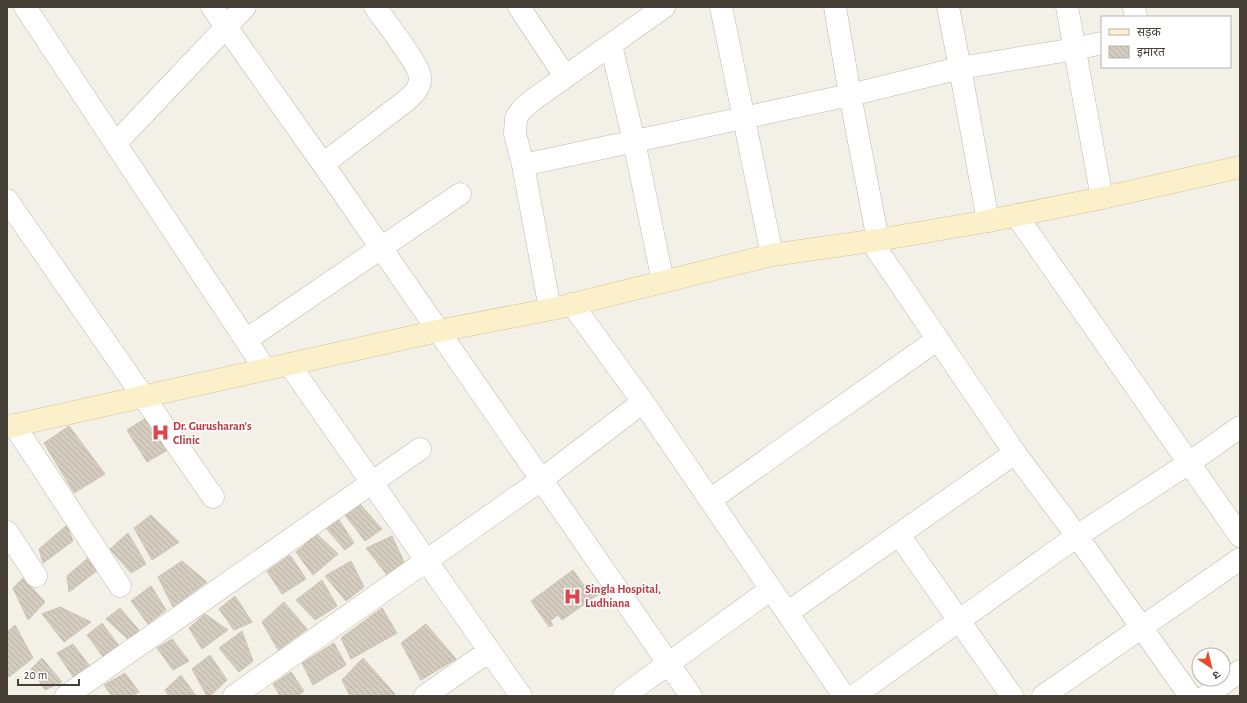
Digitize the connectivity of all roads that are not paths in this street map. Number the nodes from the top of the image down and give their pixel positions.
1 (25, 7) edge
2 (212, 7) edge
3 (245, 7) edge
4 (375, 7) edge
5 (519, 7) edge
6 (721, 7) edge
7 (835, 7) edge
8 (948, 7) edge
9 (1067, 7) edge
10 (654, 10) edge
11 (226, 27) junction
12 (1101, 43) edge
13 (611, 44) junction
14 (1075, 49) junction
15 (960, 68) junction
16 (565, 76) junction
17 (850, 95) junction
18 (744, 118) junction
19 (634, 141) junction
20 (116, 143) junction
21 (322, 164) junction
22 (523, 166) junction
23 (1240, 167) edge
24 (460, 194) dead end
25 (1102, 198) junction
26 (7, 200) edge
27 (1016, 215) junction
28 (988, 221) junction
29 (874, 241) junction
30 (380, 248) junction
31 (772, 255) junction
32 (663, 282) junction
33 (572, 304) junction
34 (550, 309) junction
35 (438, 331) junction
36 (938, 339) junction
37 (246, 340) junction
38 (290, 364) junction
39 (265, 369) junction
40 (143, 397) junction
41 (643, 402) junction
42 (11, 426) edge
43 (1240, 427) edge
44 (420, 449) dead end
45 (1015, 453) junction
46 (1189, 463) junction
47 (541, 480) junction
48 (372, 482) junction
49 (213, 498) dead end
50 (710, 500) junction
51 (7, 532) edge
52 (899, 535) junction
53 (1078, 536) junction
54 (1240, 536) edge
55 (426, 560) junction
56 (1240, 560) edge
57 (36, 576) dead end
58 (120, 586) dead end
59 (771, 589) junction
60 (787, 613) junction
61 (959, 621) junction
62 (1142, 627) junction
63 (489, 651) junction
64 (669, 664) junction
65 (1240, 671) edge
66 (66, 696) edge
67 (234, 696) edge
68 (425, 696) edge
69 (521, 696) edge
70 (624, 696) edge
71 (691, 696) edge
72 (844, 696) edge
73 (854, 696) edge
74 (1012, 696) edge
75 (1044, 696) edge
76 (1190, 696) edge
77 (1206, 696) edge

1 - 20 street
2 - 11 street
3 - 11 street
4 - 21 street
5 - 16 street
6 - 18 street
7 - 17 street
8 - 15 street
9 - 14 street
10 - 13 street
11 - 20 street
11 - 21 street
12 - 14 street
13 - 16 street
13 - 19 street
14 - 15 street
14 - 25 street
15 - 17 street
15 - 28 street
16 - 22 street
17 - 18 street
17 - 29 street
18 - 19 street
18 - 31 street
19 - 22 street
19 - 32 street
20 - 37 street
21 - 30 street
22 - 34 street
23 - 25 street
24 - 30 street
25 - 27 street
26 - 40 street
27 - 28 street
27 - 46 street
28 - 29 street
29 - 31 street
29 - 36 street
30 - 35 street
30 - 37 street
31 - 32 street
32 - 33 street
33 - 34 street
33 - 41 street
34 - 35 street
35 - 38 street
35 - 47 street
36 - 45 street
36 - 50 street
37 - 39 street
38 - 39 street
38 - 48 street
39 - 40 street
40 - 42 street
40 - 49 street
41 - 47 street
41 - 50 street
42 - 58 street
43 - 46 street
44 - 48 street
45 - 52 street
45 - 53 street
46 - 53 street
46 - 54 street
47 - 55 street
47 - 64 street
48 - 55 street
48 - 66 street
50 - 59 street
51 - 57 street
52 - 60 street
52 - 61 street
53 - 61 street
53 - 62 street
55 - 63 street
55 - 67 street
56 - 62 street
59 - 60 street
59 - 64 street
60 - 72 street
61 - 73 street
61 - 74 street
62 - 75 street
62 - 76 street
63 - 68 street
63 - 69 street
64 - 70 street
64 - 71 street
65 - 77 street

